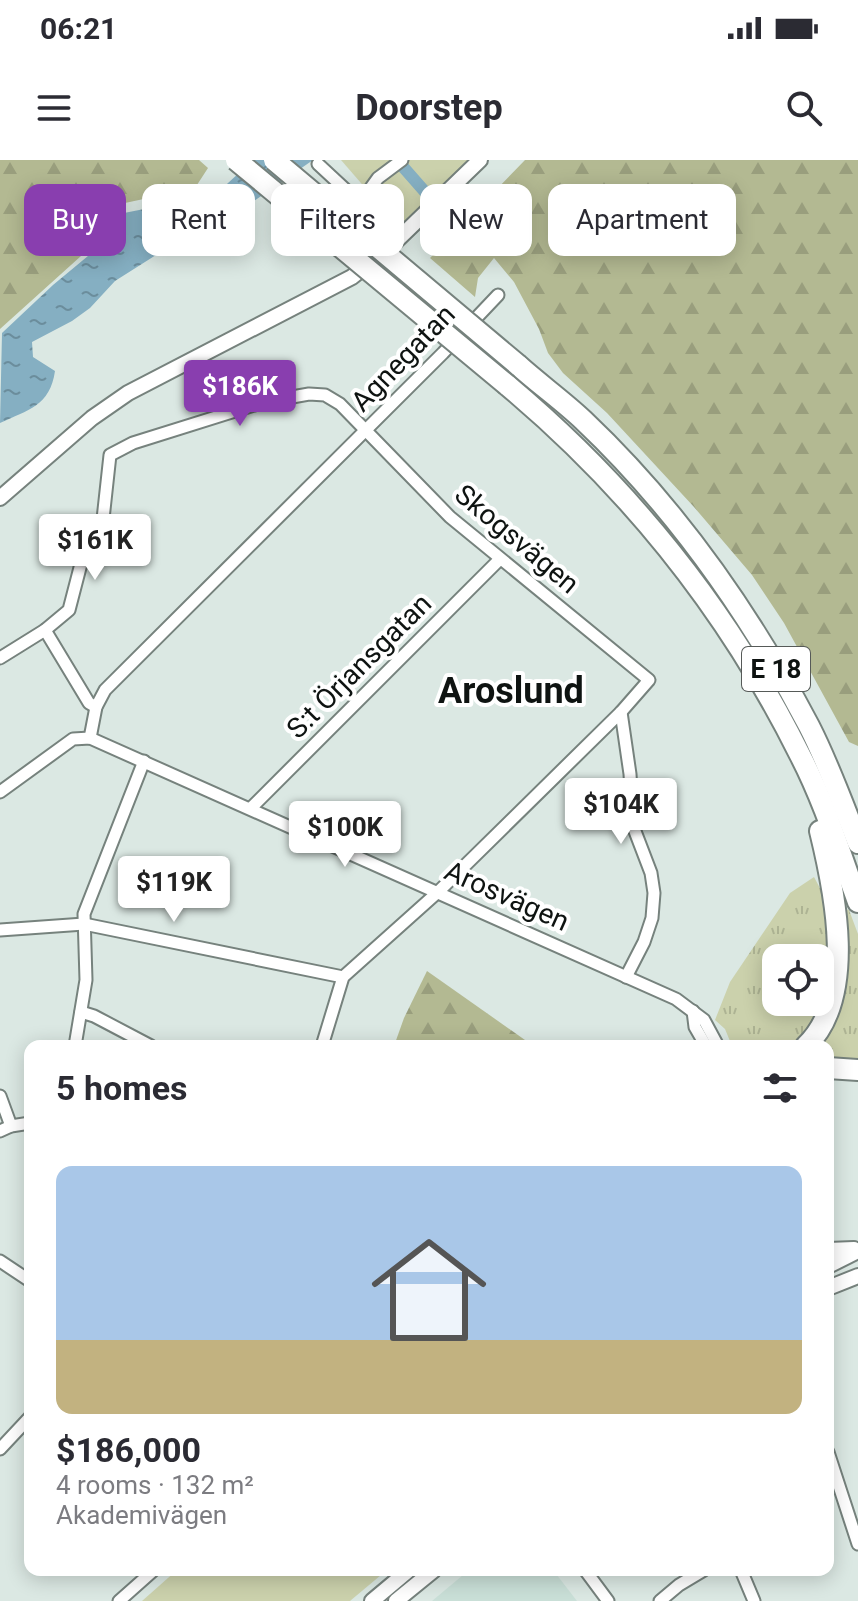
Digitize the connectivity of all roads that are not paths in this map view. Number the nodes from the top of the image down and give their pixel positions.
1 (236, 160) edge
2 (274, 160) edge
3 (480, 160) edge
4 (399, 162) edge
5 (318, 164) dead end
6 (498, 295) dead end
7 (365, 431) junction
8 (0, 498) edge
9 (500, 559) junction
10 (45, 630) junction
11 (0, 658) edge
12 (96, 707) junction
13 (621, 712) junction
14 (90, 738) junction
15 (144, 761) junction
16 (0, 792) edge
17 (251, 808) junction
18 (846, 837) edge
19 (840, 881) junction
20 (438, 892) junction
21 (858, 902) edge
22 (84, 924) junction
23 (0, 930) edge
24 (343, 977) junction
25 (626, 977) junction
26 (693, 1010) junction
27 (81, 1012) junction
28 (76, 1040) edge
29 (140, 1040) edge
30 (324, 1040) edge
31 (703, 1040) edge
32 (715, 1040) edge
33 (812, 1040) edge
34 (834, 1068) edge
35 (858, 1070) edge
36 (0, 1096) edge
37 (6, 1129) edge
38 (834, 1250) edge
39 (858, 1250) edge
40 (0, 1261) edge
41 (834, 1263) edge
42 (858, 1276) edge
43 (24, 1277) edge
44 (834, 1286) edge
45 (24, 1423) edge
46 (0, 1449) edge
47 (834, 1470) edge
48 (858, 1544) edge
49 (147, 1576) edge
50 (402, 1576) edge
51 (427, 1576) edge
52 (589, 1576) edge
53 (694, 1576) edge
54 (744, 1576) edge
55 (119, 1601) edge
56 (372, 1601) edge
57 (396, 1601) edge
58 (608, 1601) edge
59 (660, 1601) edge
60 (754, 1601) edge

1 - 18 highway, E 18, bridge
2 - 18 highway, E 18, bridge
3 - 8 street
4 - 5 street
6 - 7 street, Agnegatan
7 - 9 street, Skogsvägen
7 - 10 street, Skogsvägen
7 - 12 street, Agnegatan
9 - 13 street, Skogsvägen
9 - 17 street, S:t Örjansgatan
10 - 11 street
10 - 12 street
12 - 14 street, Agnegatan
13 - 20 street
13 - 25 street
14 - 15 street, Arosvägen
14 - 16 street
15 - 17 street, Arosvägen
15 - 22 street
17 - 20 street, Arosvägen
18 - 19 highway, E 18
19 - 21 highway, E 18
19 - 33 highway, E 18
20 - 24 street
20 - 25 street, Arosvägen
22 - 23 street
22 - 24 street
22 - 27 street
24 - 30 street
25 - 26 street, Arosvägen
26 - 31 street
26 - 32 street, Arosvägen
27 - 28 street
27 - 29 street
34 - 35 highway
36 - 37 street
38 - 39 street
39 - 41 street
40 - 43 street
42 - 44 street
45 - 46 street
47 - 48 street
49 - 55 street
50 - 56 street
51 - 57 street
52 - 58 street
53 - 59 street
54 - 60 street

